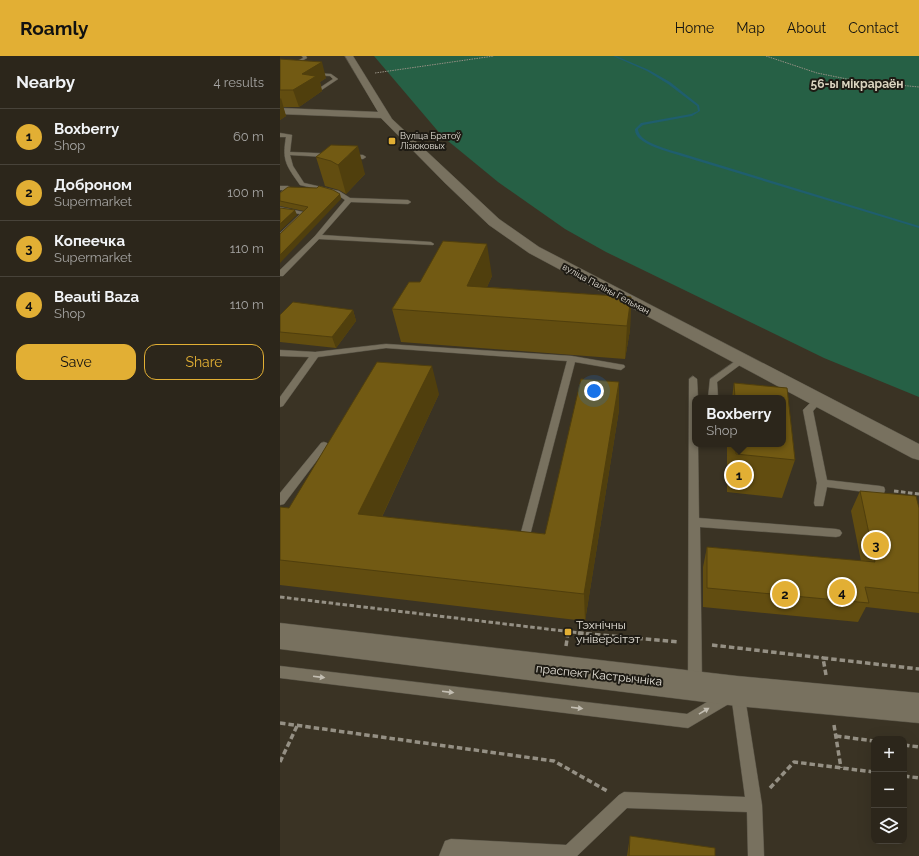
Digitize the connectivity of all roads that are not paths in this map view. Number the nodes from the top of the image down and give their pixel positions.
1 (304, 56) edge
2 (349, 56) edge
3 (280, 72) edge
4 (288, 73) edge
5 (304, 74) edge
6 (320, 90) dead end
7 (280, 111) edge
8 (383, 115) junction
9 (280, 135) edge
10 (286, 153) junction
11 (363, 157) dead end
12 (302, 184) junction
13 (280, 188) edge
14 (288, 188) junction
15 (280, 196) edge
16 (350, 200) junction
17 (408, 202) dead end
18 (280, 209) edge
19 (280, 237) edge
20 (317, 237) junction
21 (432, 244) dead end
22 (280, 274) edge
23 (280, 352) edge
24 (314, 356) junction
25 (572, 359) junction
26 (741, 360) junction
27 (621, 367) dead end
28 (693, 379) dead end
29 (693, 395) edge
30 (713, 395) edge
31 (817, 401) junction
32 (280, 404) edge
33 (324, 445) dead end
34 (693, 447) edge
35 (919, 453) edge
36 (822, 483) junction
37 (880, 490) road end
38 (280, 501) edge
39 (819, 503) dead end
40 (693, 522) junction
41 (836, 533) dead end
42 (509, 539) edge
43 (280, 636) edge
44 (280, 672) edge
45 (694, 686) junction
46 (737, 691) junction
47 (919, 708) edge
48 (754, 805) junction
49 (446, 856) edge
50 (756, 856) edge

1 - 3 lane
2 - 8 street, вуліца Паліны Гельман
3 - 4 lane
5 - 6 lane
7 - 8 street
8 - 26 street, вуліца Паліны Гельман
9 - 10 lane
10 - 11 lane
10 - 12 lane
12 - 14 lane
12 - 16 lane
13 - 14 lane
14 - 15 lane
16 - 17 lane
16 - 20 lane
18 - 19 lane
20 - 21 lane
20 - 22 lane
23 - 24 lane
24 - 25 lane
24 - 32 lane
25 - 27 lane
25 - 42 lane
26 - 30 lane
26 - 31 street, вуліца Паліны Гельман
28 - 29 lane
31 - 35 street, вуліца Паліны Гельман
31 - 36 lane
33 - 38 lane
34 - 40 lane
36 - 37 lane
36 - 39 lane
40 - 41 lane
40 - 45 lane
43 - 45 main road, праспект Кастрычніка
44 -> 46 lane
45 - 46 main road, праспект Кастрычніка
46 - 47 main road, праспект Кастрычніка
46 - 48 lane
48 - 49 lane
48 - 50 lane

